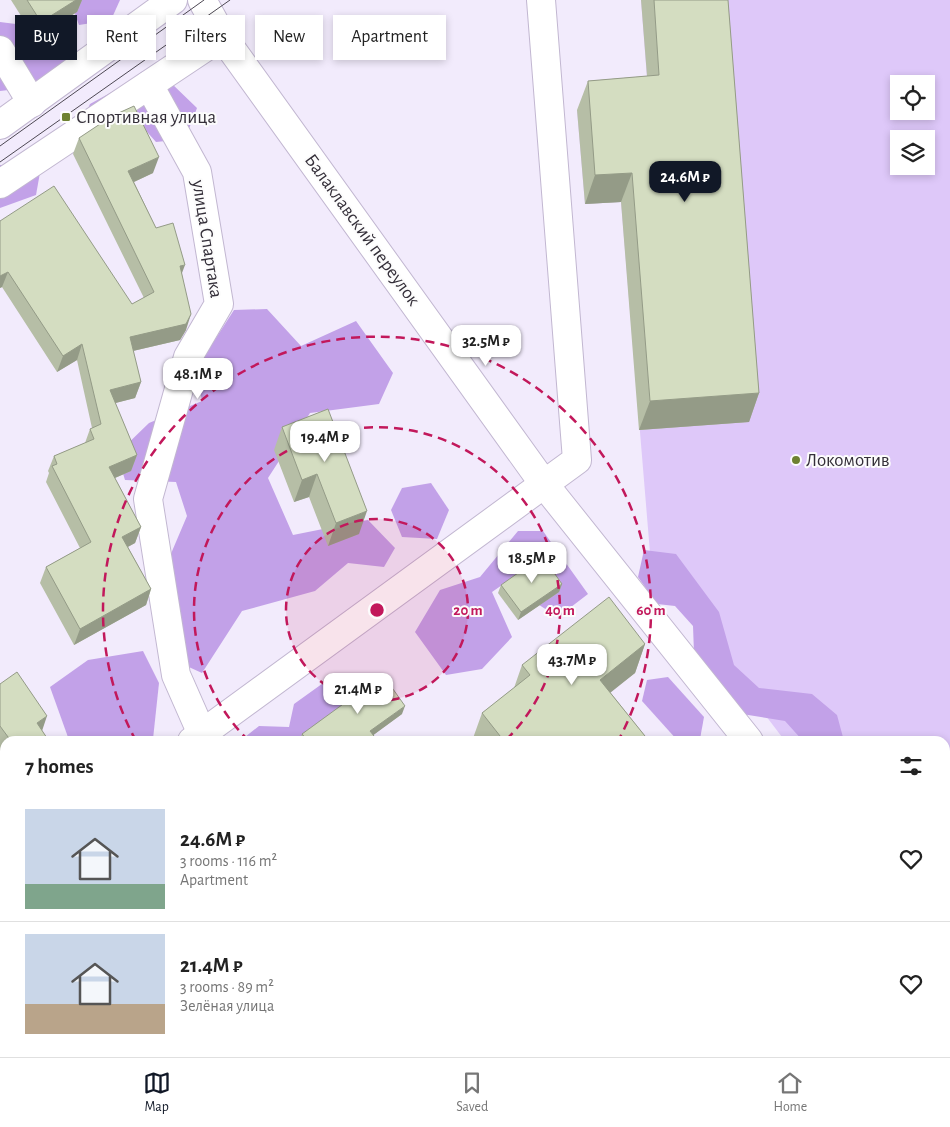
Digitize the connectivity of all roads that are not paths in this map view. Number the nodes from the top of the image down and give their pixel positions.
1 (173, 0) edge
2 (202, 0) edge
3 (541, 0) edge
4 (210, 15) edge
5 (0, 50) edge
6 (186, 60) edge
7 (239, 60) edge
8 (149, 85) junction
9 (32, 103) junction
10 (0, 125) edge
11 (0, 184) edge
12 (544, 484) junction
13 (198, 736) edge
14 (203, 736) edge
15 (745, 736) edge

1 - 9 street
2 - 4 street, Балаклавский переулок
3 - 12 street
5 - 9 street
6 - 8 street
7 - 12 street, Балаклавский переулок
8 - 11 street
8 - 13 street, улица Спартака
9 - 10 street
12 - 14 street
12 - 15 street, Балаклавский переулок

